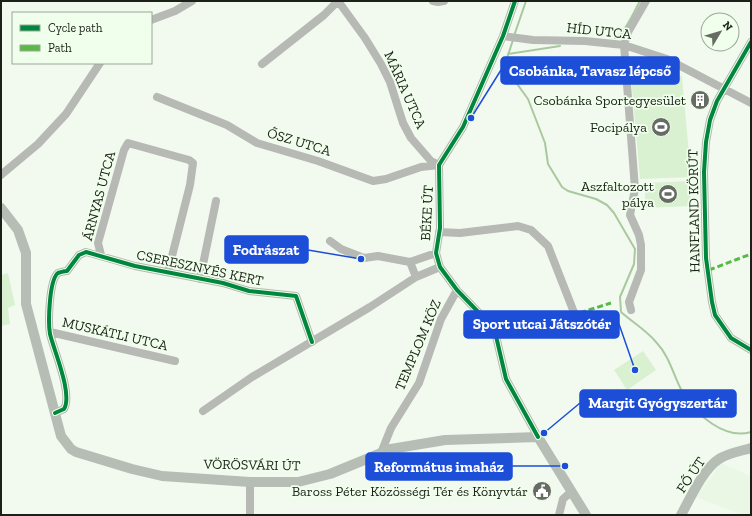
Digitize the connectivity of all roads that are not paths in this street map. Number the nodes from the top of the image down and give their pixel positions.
1 (192, 1) edge
2 (338, 1) edge
3 (434, 1) edge
4 (444, 1) edge
5 (515, 1) edge
6 (646, 1) edge
7 (152, 20) edge
8 (506, 36) junction
9 (751, 42) edge
10 (624, 45) junction
11 (99, 64) edge
12 (262, 64) dead end
13 (723, 88) junction
14 (157, 97) dead end
15 (751, 103) edge
16 (439, 165) junction
17 (1, 175) edge
18 (216, 201) dead end
19 (1, 208) edge
20 (439, 232) junction
21 (330, 241) dead end
22 (436, 253) junction
23 (100, 255) junction
24 (410, 262) junction
25 (440, 267) junction
26 (168, 272) junction
27 (416, 277) junction
28 (200, 279) junction
29 (457, 290) junction
30 (631, 310) dead end
31 (575, 314) dead end
32 (50, 332) junction
33 (312, 342) junction
34 (751, 350) edge
35 (175, 361) dead end
36 (203, 411) dead end
37 (55, 413) junction
38 (538, 437) junction
39 (751, 448) edge
40 (381, 453) junction
41 (250, 482) junction
42 (571, 492) junction
43 (250, 515) edge
44 (559, 515) edge
45 (586, 515) edge
46 (681, 515) edge

1 - 7 street
2 - 12 street
2 - 16 street, MÁRIA UTCA
3 - 4 street
5 - 8 street, BÉKE ÚT
6 - 10 street
8 - 10 street, HÍD UTCA
8 - 16 street, BÉKE ÚT
9 - 13 street, HANFLAND KÖRÚT
10 - 13 street, HÍD UTCA
10 - 30 street
11 - 17 street
13 - 15 street, HÍD UTCA
13 - 34 street, HANFLAND KÖRÚT
14 - 16 street, ŐSZ UTCA
16 - 20 street, BÉKE ÚT
18 - 28 street
19 - 37 main road, VÖRÖSVÁRI ÚT
20 - 22 street, BÉKE ÚT
20 - 31 street
21 - 24 street
22 - 24 street
22 - 25 street, BÉKE ÚT
23 - 26 street, CSERESZNYÉS KERT
23 - 26 street, ÁRNYAS UTCA
23 - 32 street, CSERESZNYÉS KERT
24 - 27 street
25 - 27 street
25 - 29 street, BÉKE ÚT
26 - 28 street, CSERESZNYÉS KERT
27 - 33 street
28 - 33 street, CSERESZNYÉS KERT
29 - 38 street, BÉKE ÚT
29 - 40 street, TEMPLOM KÖZ
32 - 35 street, MUSKÁTLI UTCA
32 - 37 street
33 - 36 street
37 - 41 main road, VÖRÖSVÁRI ÚT
38 - 40 main road, VÖRÖSVÁRI ÚT
38 - 42 main road, BÉKE ÚT
39 - 46 main road, FŐ ÚT
40 - 41 main road, VÖRÖSVÁRI ÚT
41 - 43 street
42 - 44 street
42 - 45 main road, BÉKE ÚT

